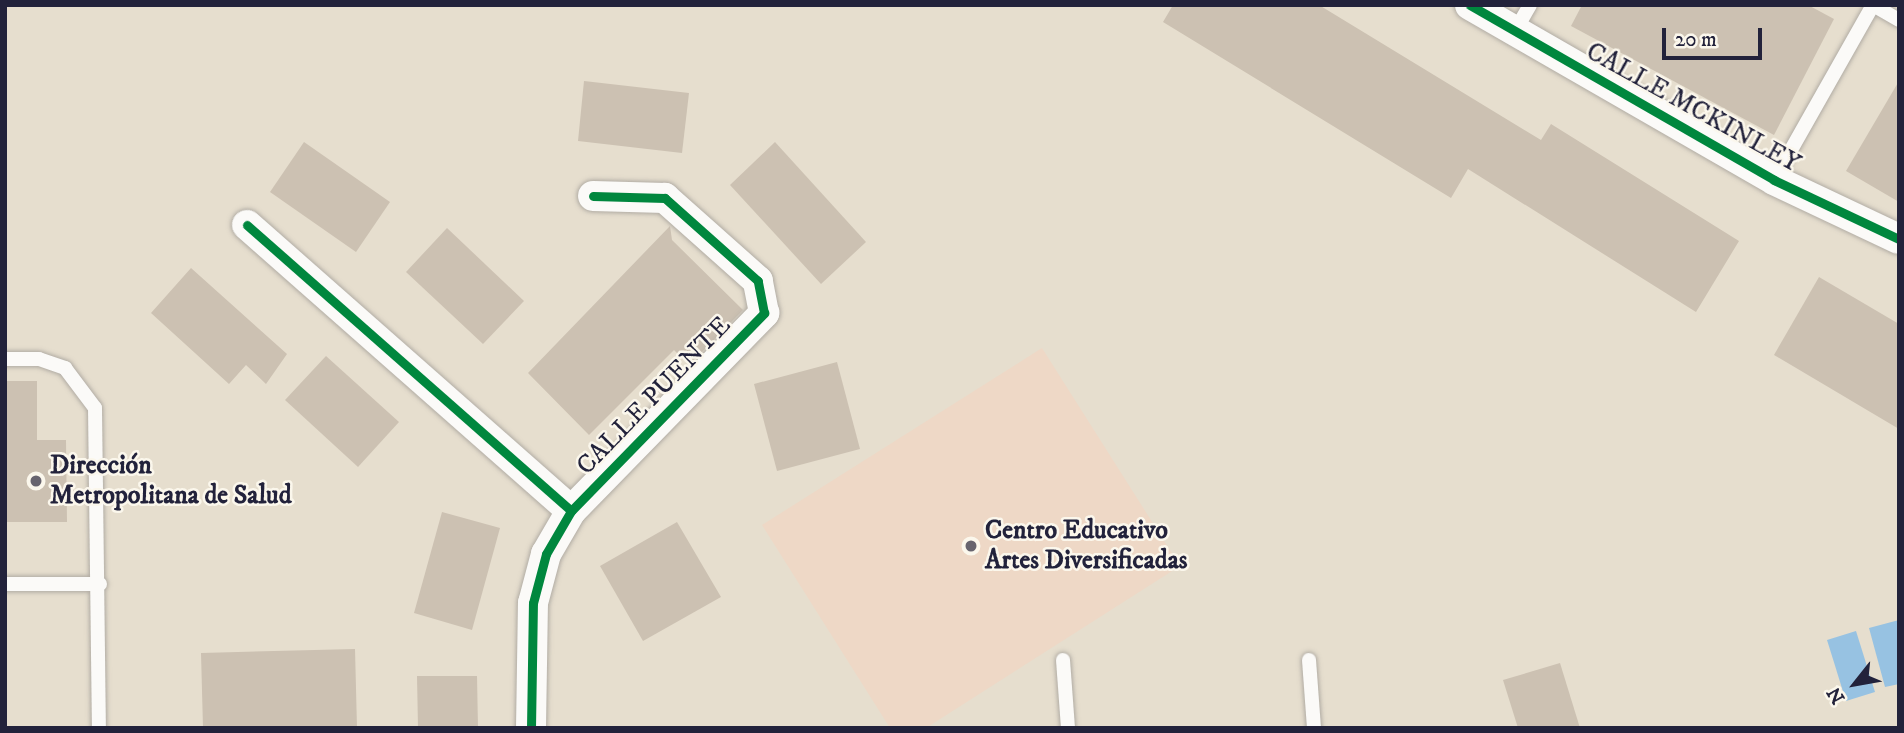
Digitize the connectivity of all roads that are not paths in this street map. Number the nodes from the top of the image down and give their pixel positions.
1 (1470, 5) edge
2 (1530, 5) edge
3 (1873, 5) edge
4 (1899, 20) edge
5 (1515, 31) junction
6 (1774, 180) junction
7 (593, 196) dead end
8 (247, 225) dead end
9 (1899, 239) edge
10 (5, 359) edge
11 (571, 511) junction
12 (5, 584) edge
13 (100, 584) junction
14 (1063, 660) dead end
15 (1309, 660) dead end
16 (99, 728) edge
17 (531, 728) edge
18 (1068, 728) edge
19 (1314, 728) edge

1 - 5 street, CALLE MCKINLEY
2 - 5 lane
3 - 4 lane
3 - 6 lane
5 - 6 street, CALLE MCKINLEY
6 - 9 street, CALLE MCKINLEY
7 - 11 street, CALLE PUENTE
8 - 11 street
10 - 13 lane
11 - 17 street, CALLE PUENTE
12 - 13 lane
13 - 16 lane
14 - 18 lane
15 - 19 lane

